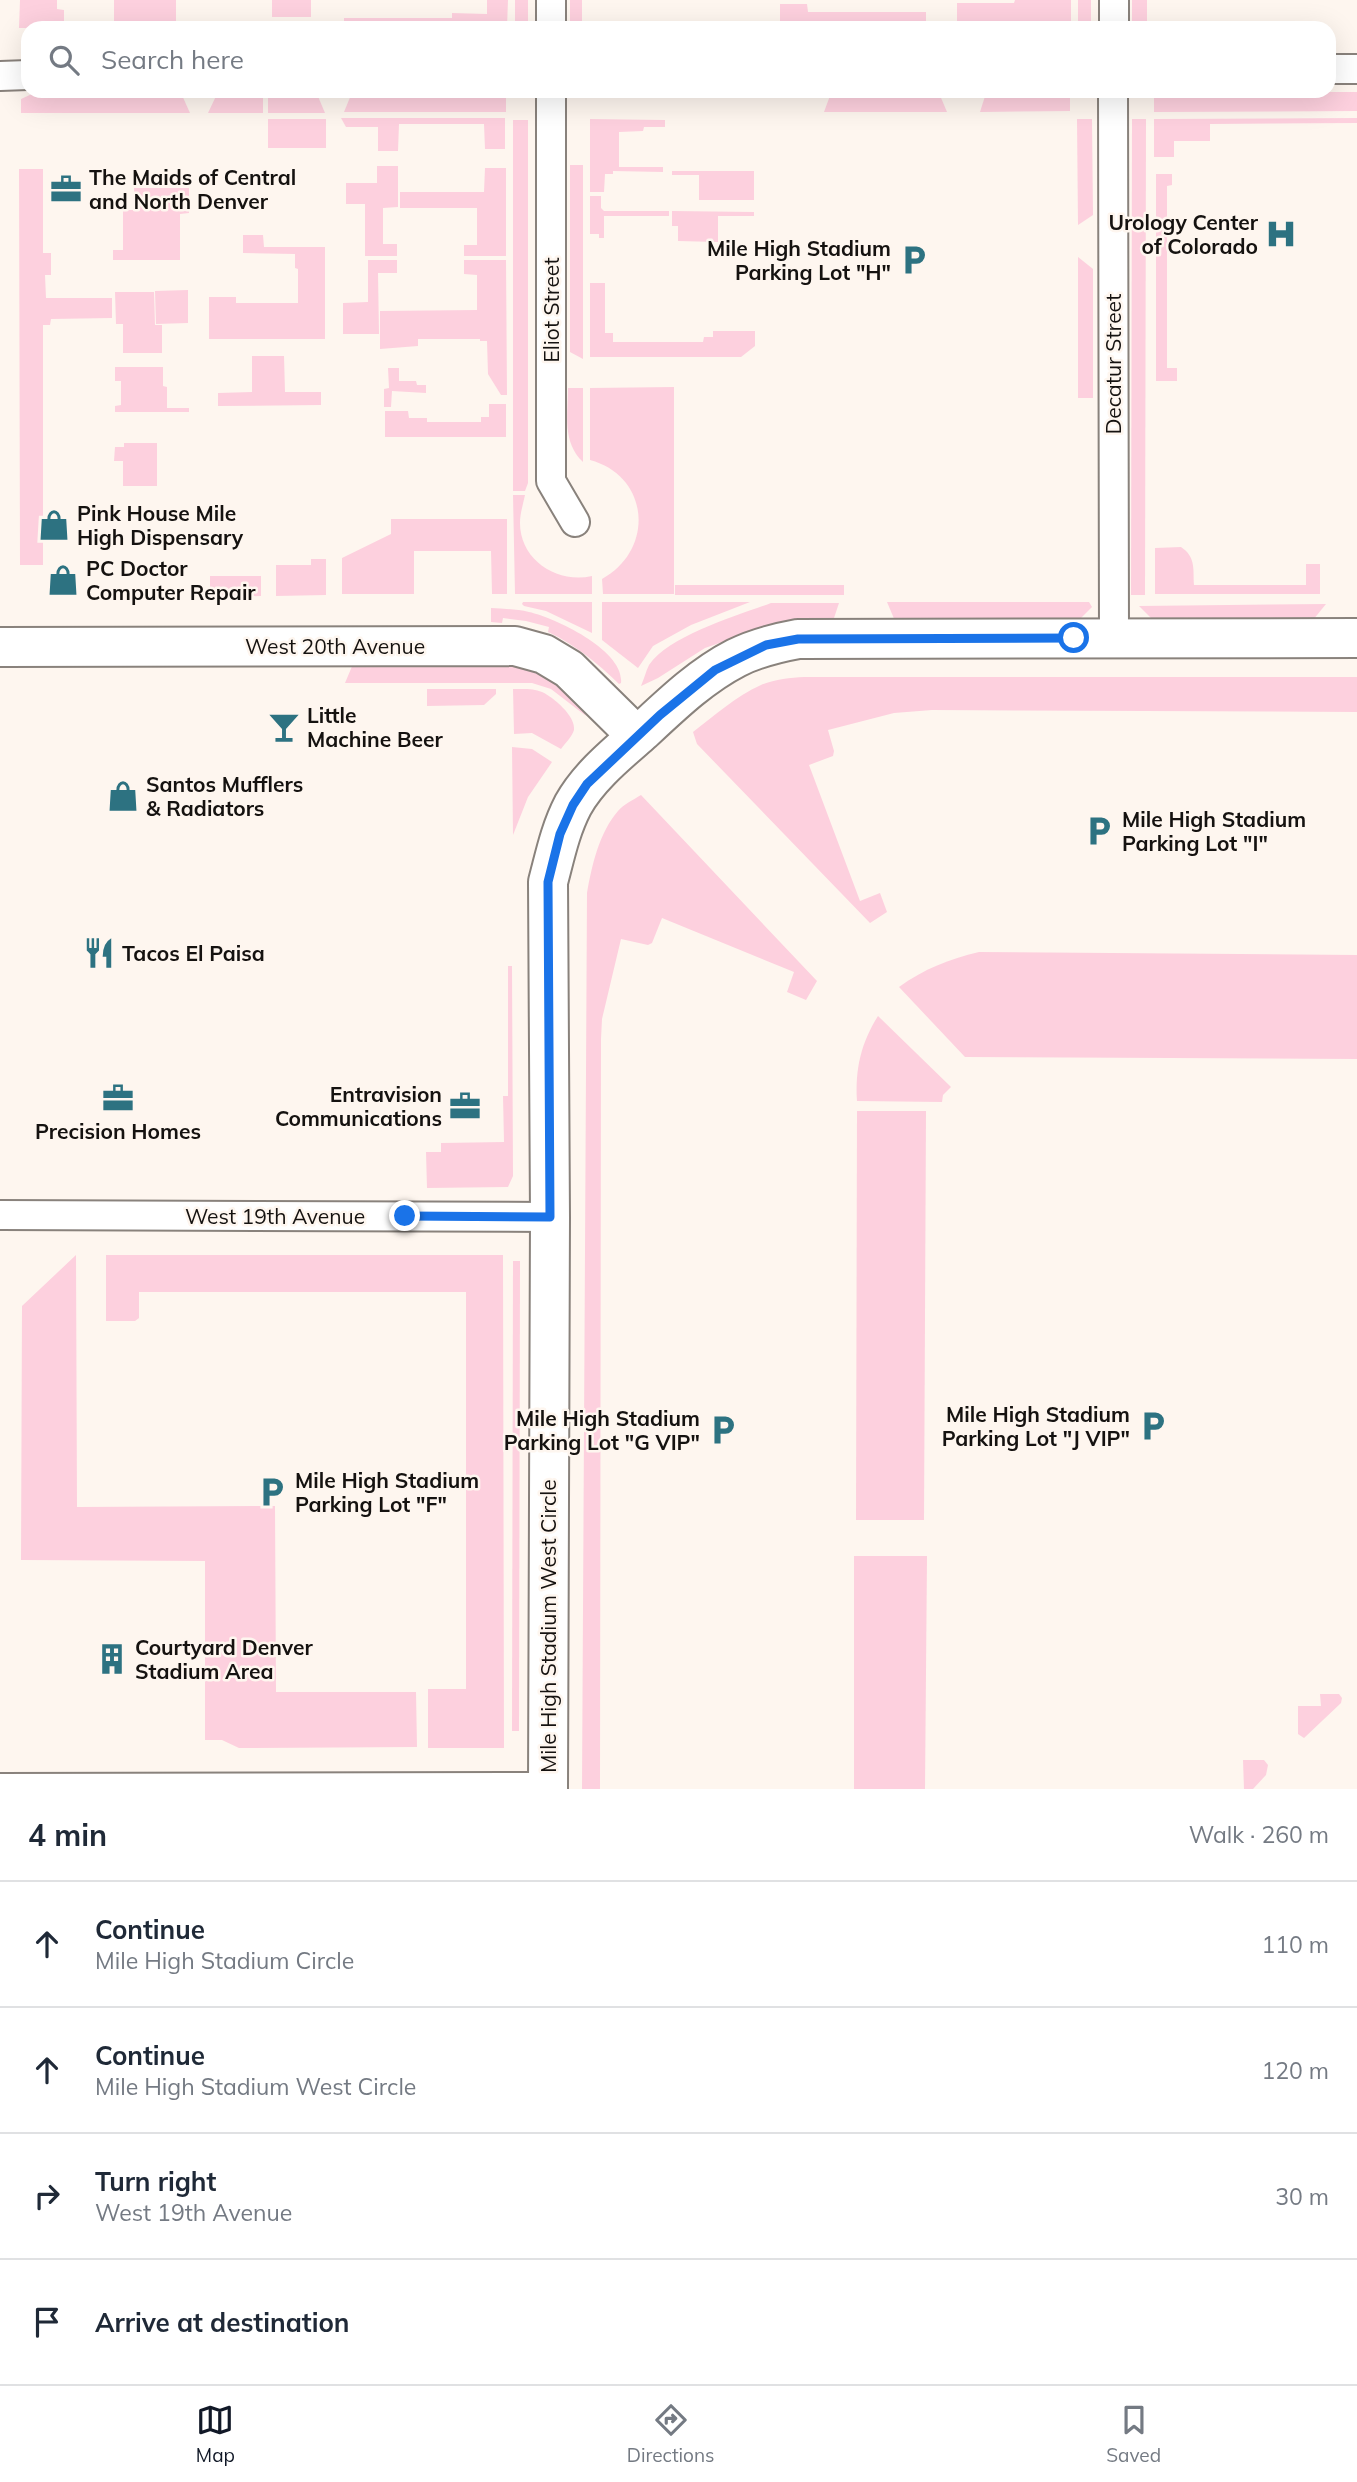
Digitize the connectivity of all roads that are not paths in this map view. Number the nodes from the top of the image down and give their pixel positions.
1 (551, 0) edge
2 (1114, 0) edge
3 (551, 21) edge
4 (1114, 21) edge
5 (1336, 69) edge
6 (1357, 69) edge
7 (21, 75) edge
8 (0, 76) edge
9 (551, 98) edge
10 (1113, 98) edge
11 (575, 522) dead end
12 (1114, 638) junction
13 (1357, 638) edge
14 (0, 647) edge
15 (637, 736) junction
16 (0, 1215) edge
17 (550, 1217) junction
18 (0, 1788) edge
19 (548, 1788) edge

1 - 3 street
2 - 4 street
5 - 6 street
7 - 8 street
9 - 11 street, Eliot Street
10 - 12 street, Decatur Street
12 - 13 street, Mile High Stadium West Circle
12 - 15 street, Mile High Stadium West Circle
14 - 15 street, West 20th Avenue
15 - 17 street, Mile High Stadium West Circle
16 - 17 street, West 19th Avenue
17 - 19 street, Mile High Stadium West Circle
18 - 19 street

